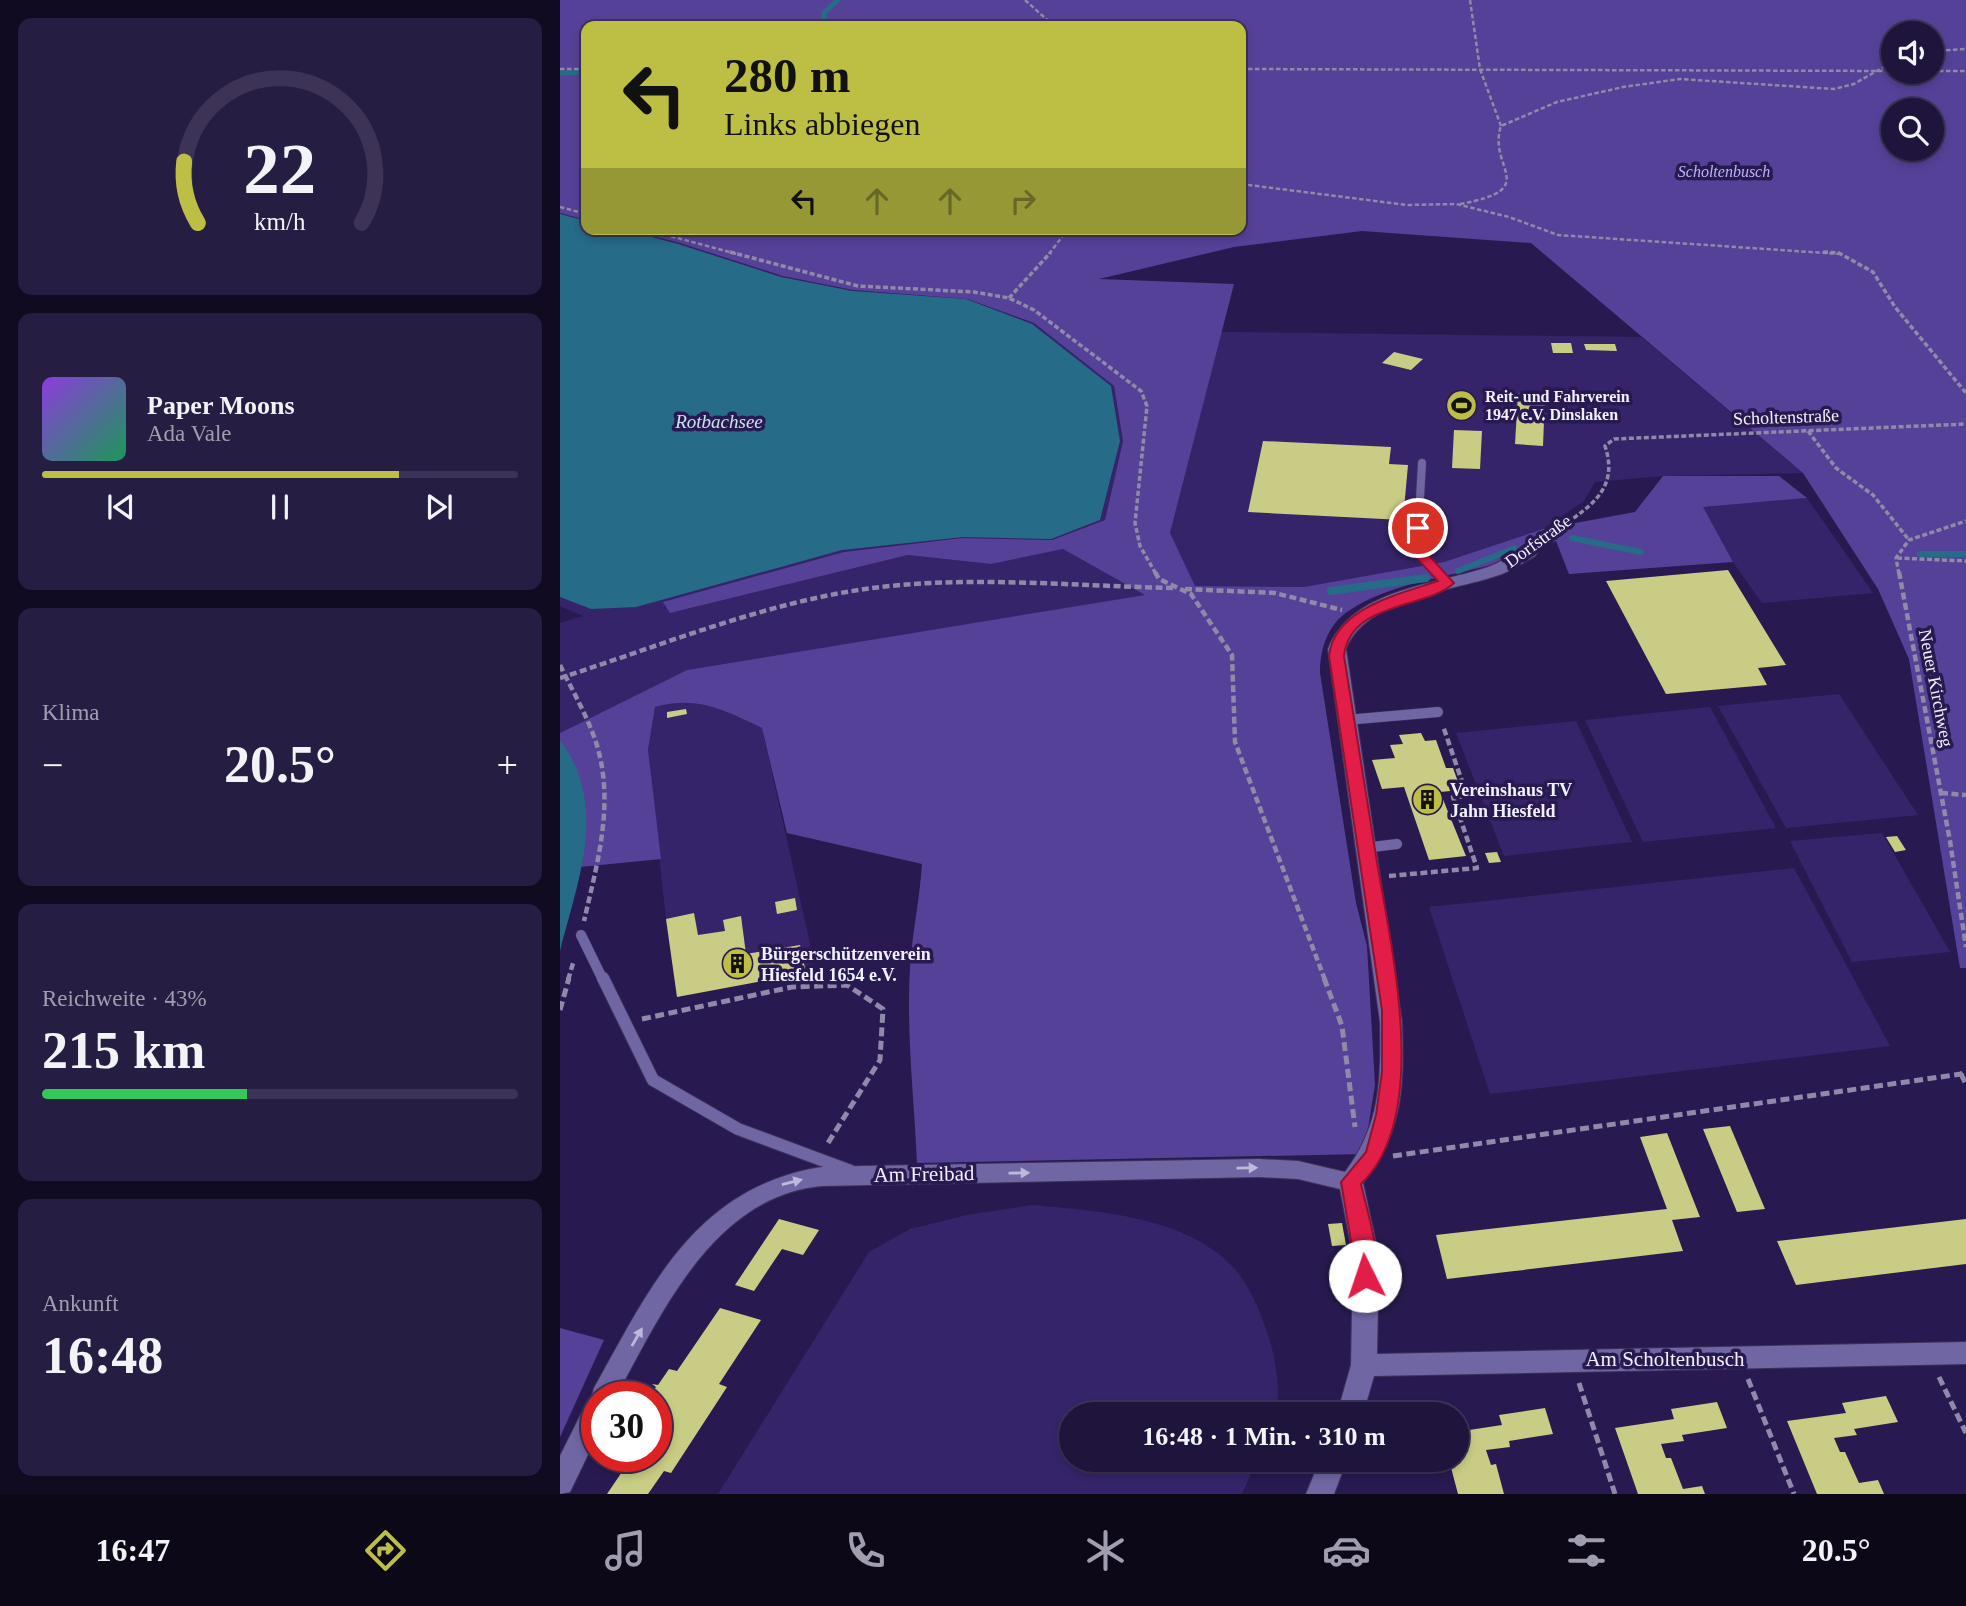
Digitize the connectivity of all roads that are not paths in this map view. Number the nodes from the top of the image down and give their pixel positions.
1 (1422, 463) dead end
2 (1529, 552) road end
3 (1445, 580) junction
4 (1438, 712) dead end
5 (1346, 720) junction
6 (1397, 844) dead end
7 (1364, 848) junction
8 (580, 935) road end
9 (863, 1175) junction
10 (1351, 1182) junction
11 (1966, 1353) edge
12 (1364, 1365) junction
13 (612, 1381) edge
14 (1353, 1402) edge
15 (581, 1441) edge
16 (1328, 1472) edge
17 (560, 1484) edge
18 (1320, 1494) edge

1 - 3 lane
2 - 3 street, Dorfstraße
3 - 5 street, Dorfstraße
4 - 5 lane
5 - 7 street, Dorfstraße
6 - 7 lane
7 - 10 street, Dorfstraße
8 - 9 lane
9 -> 10 street, Am Freibad
13 -> 9 street, Am Freibad
10 - 12 street
11 - 12 street, Am Scholtenbusch
12 - 14 street
15 - 17 street
16 - 18 street

